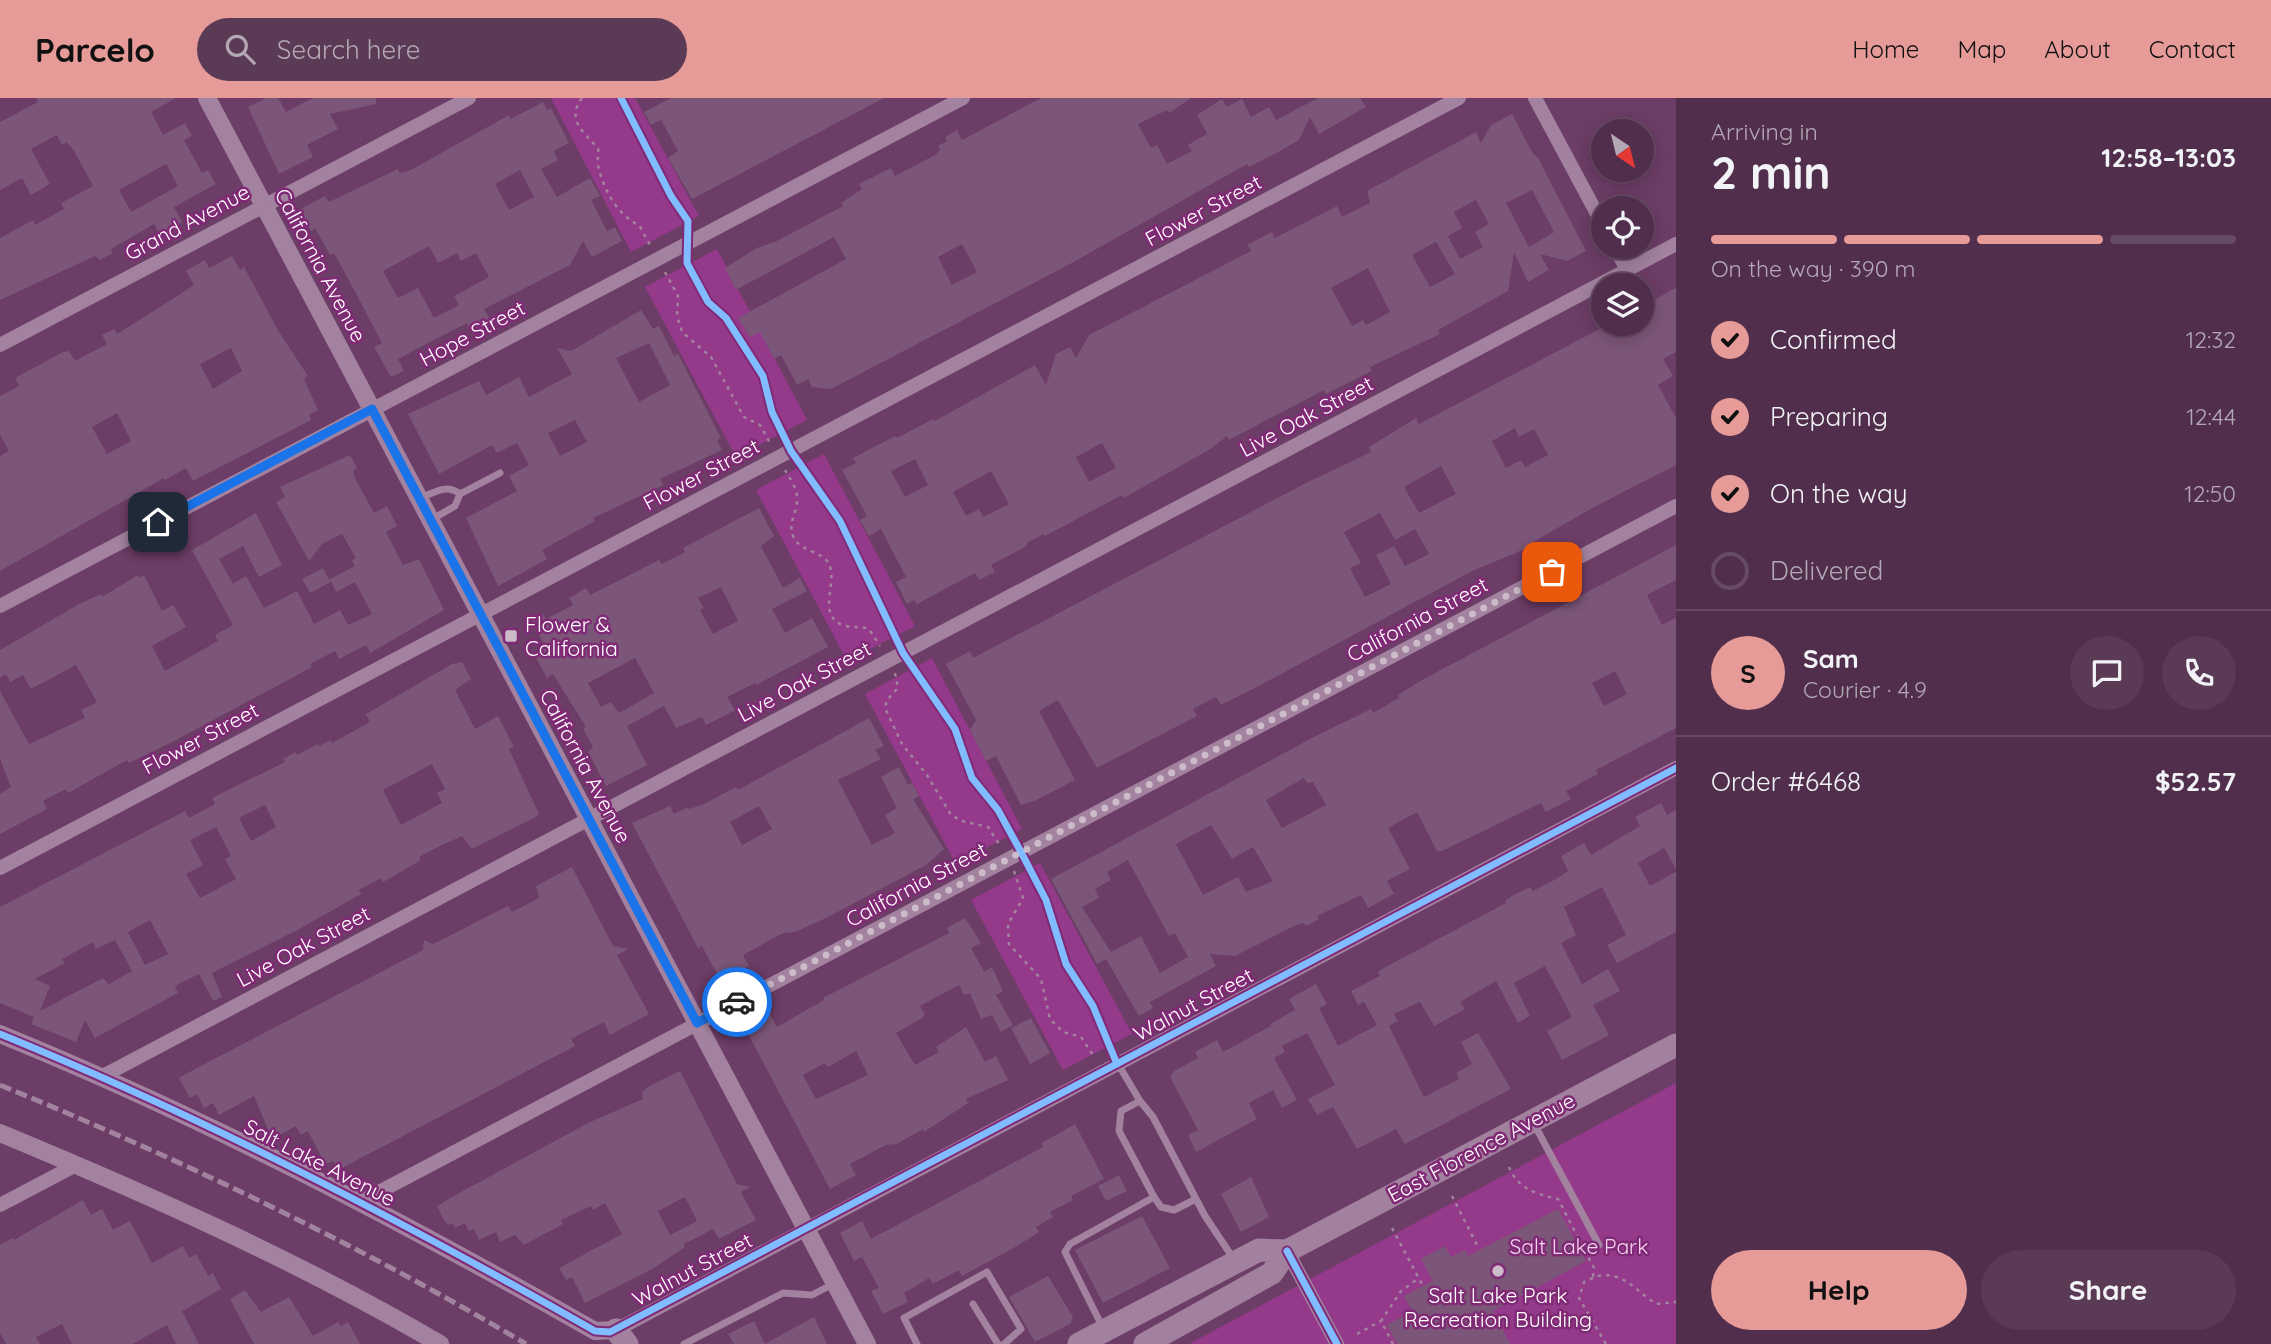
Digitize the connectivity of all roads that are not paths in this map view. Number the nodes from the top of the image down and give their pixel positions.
1 (207, 98) edge
2 (469, 98) edge
3 (963, 98) edge
4 (1459, 98) edge
5 (1535, 98) edge
6 (1591, 203) edge
7 (264, 205) junction
8 (1676, 244) edge
9 (1621, 259) edge
10 (1627, 270) junction
11 (0, 345) edge
12 (372, 409) junction
13 (500, 474) dead end
14 (460, 494) junction
15 (419, 499) junction
16 (1676, 506) edge
17 (430, 520) junction
18 (0, 606) edge
19 (480, 614) junction
20 (1676, 768) edge
21 (588, 819) junction
22 (0, 868) edge
23 (697, 1023) junction
24 (0, 1034) edge
25 (1676, 1045) edge
26 (1117, 1064) junction
27 (101, 1077) junction
28 (1140, 1101) junction
29 (1532, 1120) junction
30 (0, 1133) edge
31 (76, 1165) junction
32 (1154, 1197) junction
33 (1196, 1199) junction
34 (362, 1201) junction
35 (0, 1205) edge
36 (806, 1229) junction
37 (1599, 1245) dead end
38 (1287, 1251) junction
39 (1236, 1262) junction
40 (835, 1283) junction
41 (973, 1304) dead end
42 (1104, 1330) junction
43 (621, 1337) edge
44 (432, 1342) edge
45 (684, 1344) edge
46 (867, 1344) edge
47 (917, 1344) edge
48 (998, 1344) edge
49 (1004, 1344) edge
50 (1079, 1344) edge
51 (1145, 1344) edge
52 (1336, 1344) edge

1 - 7 street, California Avenue
2 - 7 street, Grand Avenue
3 - 12 street, Hope Street
4 - 19 street, Flower Street
5 - 6 street
7 - 11 street, Grand Avenue
7 - 12 street, California Avenue
8 - 10 street, Live Oak Street
9 - 10 street
10 - 21 street, Live Oak Street
12 - 15 street, California Avenue
12 - 18 street, Hope Street
13 - 14 lane
14 - 15 lane
14 - 17 lane
15 - 17 street, California Avenue
16 - 23 street, California Street
17 - 19 street, California Avenue
19 - 21 street, California Avenue
19 - 22 street, Flower Street
20 - 26 street, Walnut Street
21 - 23 street, California Avenue
21 - 27 street, Live Oak Street
23 - 34 street, California Street
23 - 36 street, California Avenue
24 - 27 street, Salt Lake Avenue
25 - 29 main road, East Florence Avenue
26 - 28 lane
26 - 36 street, Walnut Street
27 - 34 street, Salt Lake Avenue
28 - 32 lane
28 - 33 lane
29 - 37 lane
29 - 38 main road, East Florence Avenue
30 - 31 street
31 - 35 street
31 - 44 street
32 - 33 lane
32 - 42 lane
33 - 39 lane
34 - 43 street, Salt Lake Avenue
36 - 40 street, California Avenue
36 - 43 street, Walnut Street
38 - 39 main road, East Florence Avenue
38 - 51 main road, East Florence Avenue
38 - 52 street
39 - 42 main road, East Florence Avenue
40 - 45 lane
40 - 46 street, California Avenue
41 - 48 lane
42 - 50 main road, East Florence Avenue
47 - 49 lane

